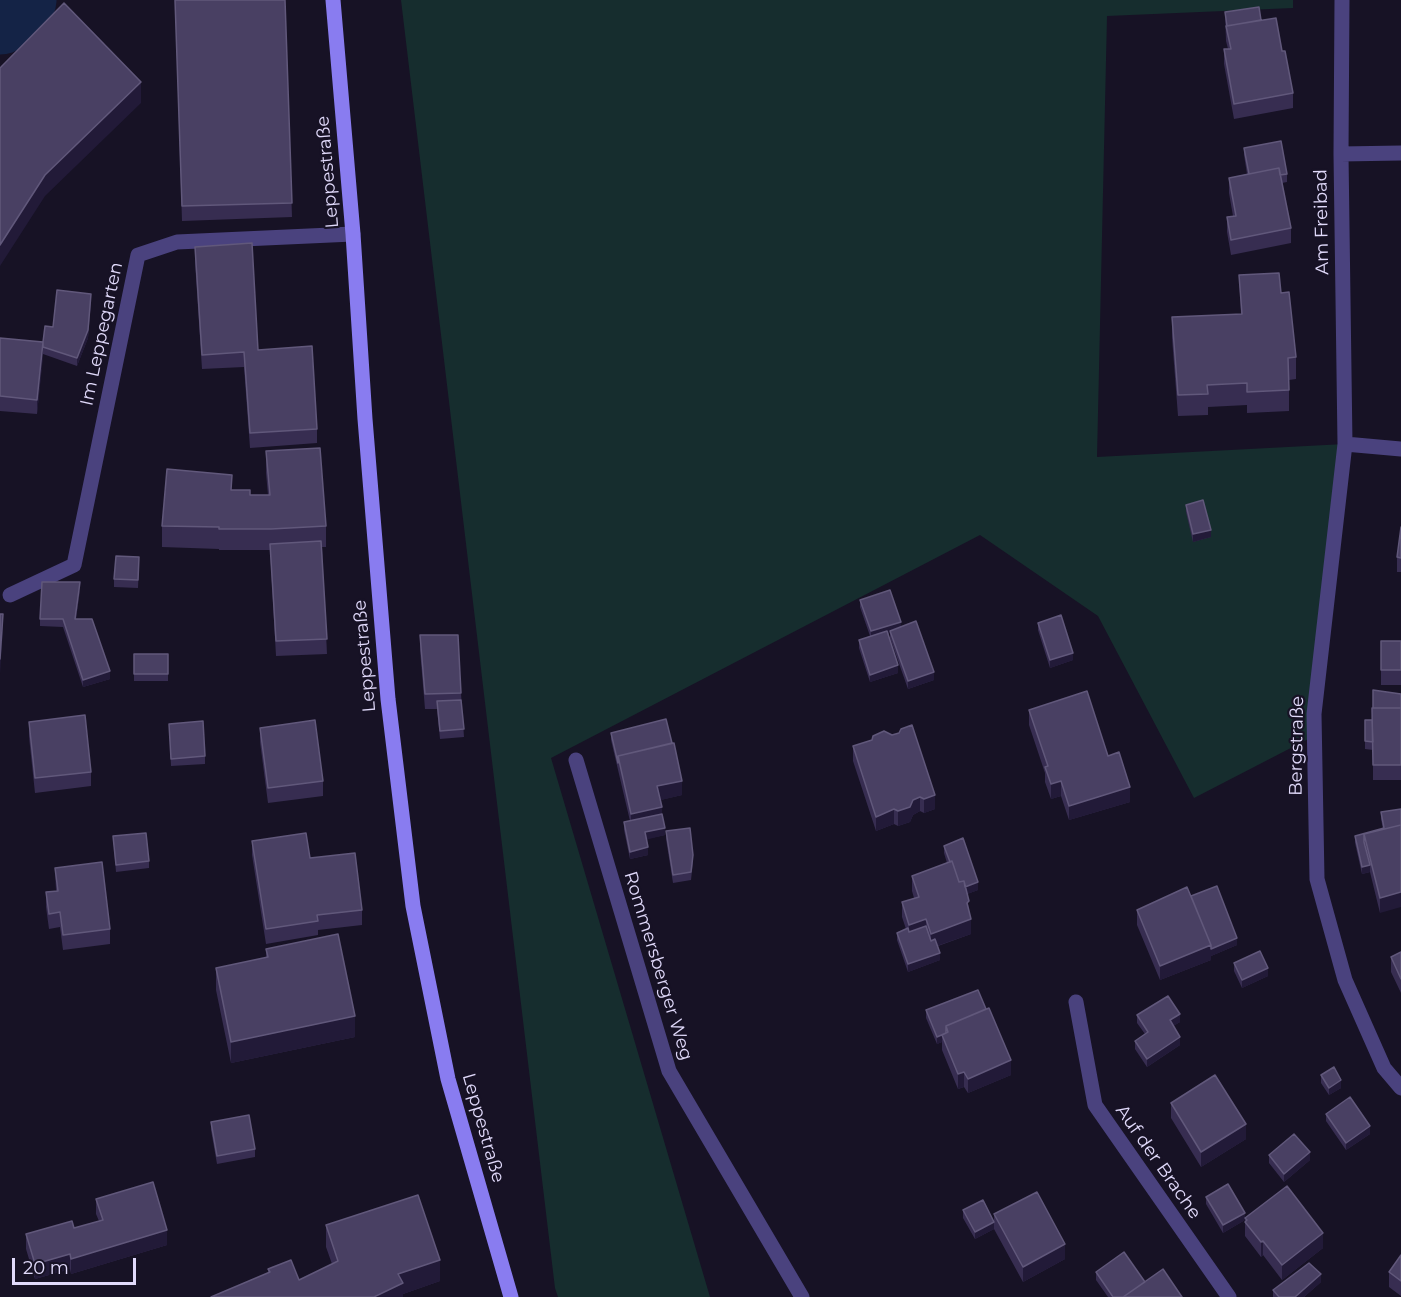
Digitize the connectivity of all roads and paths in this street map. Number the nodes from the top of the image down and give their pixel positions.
1 (333, 0) edge
2 (1342, 0) edge
3 (1401, 153) edge
4 (1341, 154) junction
5 (353, 234) junction
6 (1345, 444) junction
7 (1401, 449) edge
8 (10, 595) dead end
9 (576, 760) dead end
10 (1076, 1002) dead end
11 (1401, 1088) edge
12 (511, 1297) edge
13 (802, 1297) edge
14 (1229, 1297) edge

1 - 5 main road, Leppestraße
2 - 4 street, Am Freibad
3 - 4 street
4 - 6 street, Am Freibad
5 - 8 street, Im Leppegarten
5 - 12 main road, Leppestraße
6 - 7 street
6 - 11 street, Bergstraße
9 - 13 street, Rommersberger Weg
10 - 14 street, Auf der Brache

